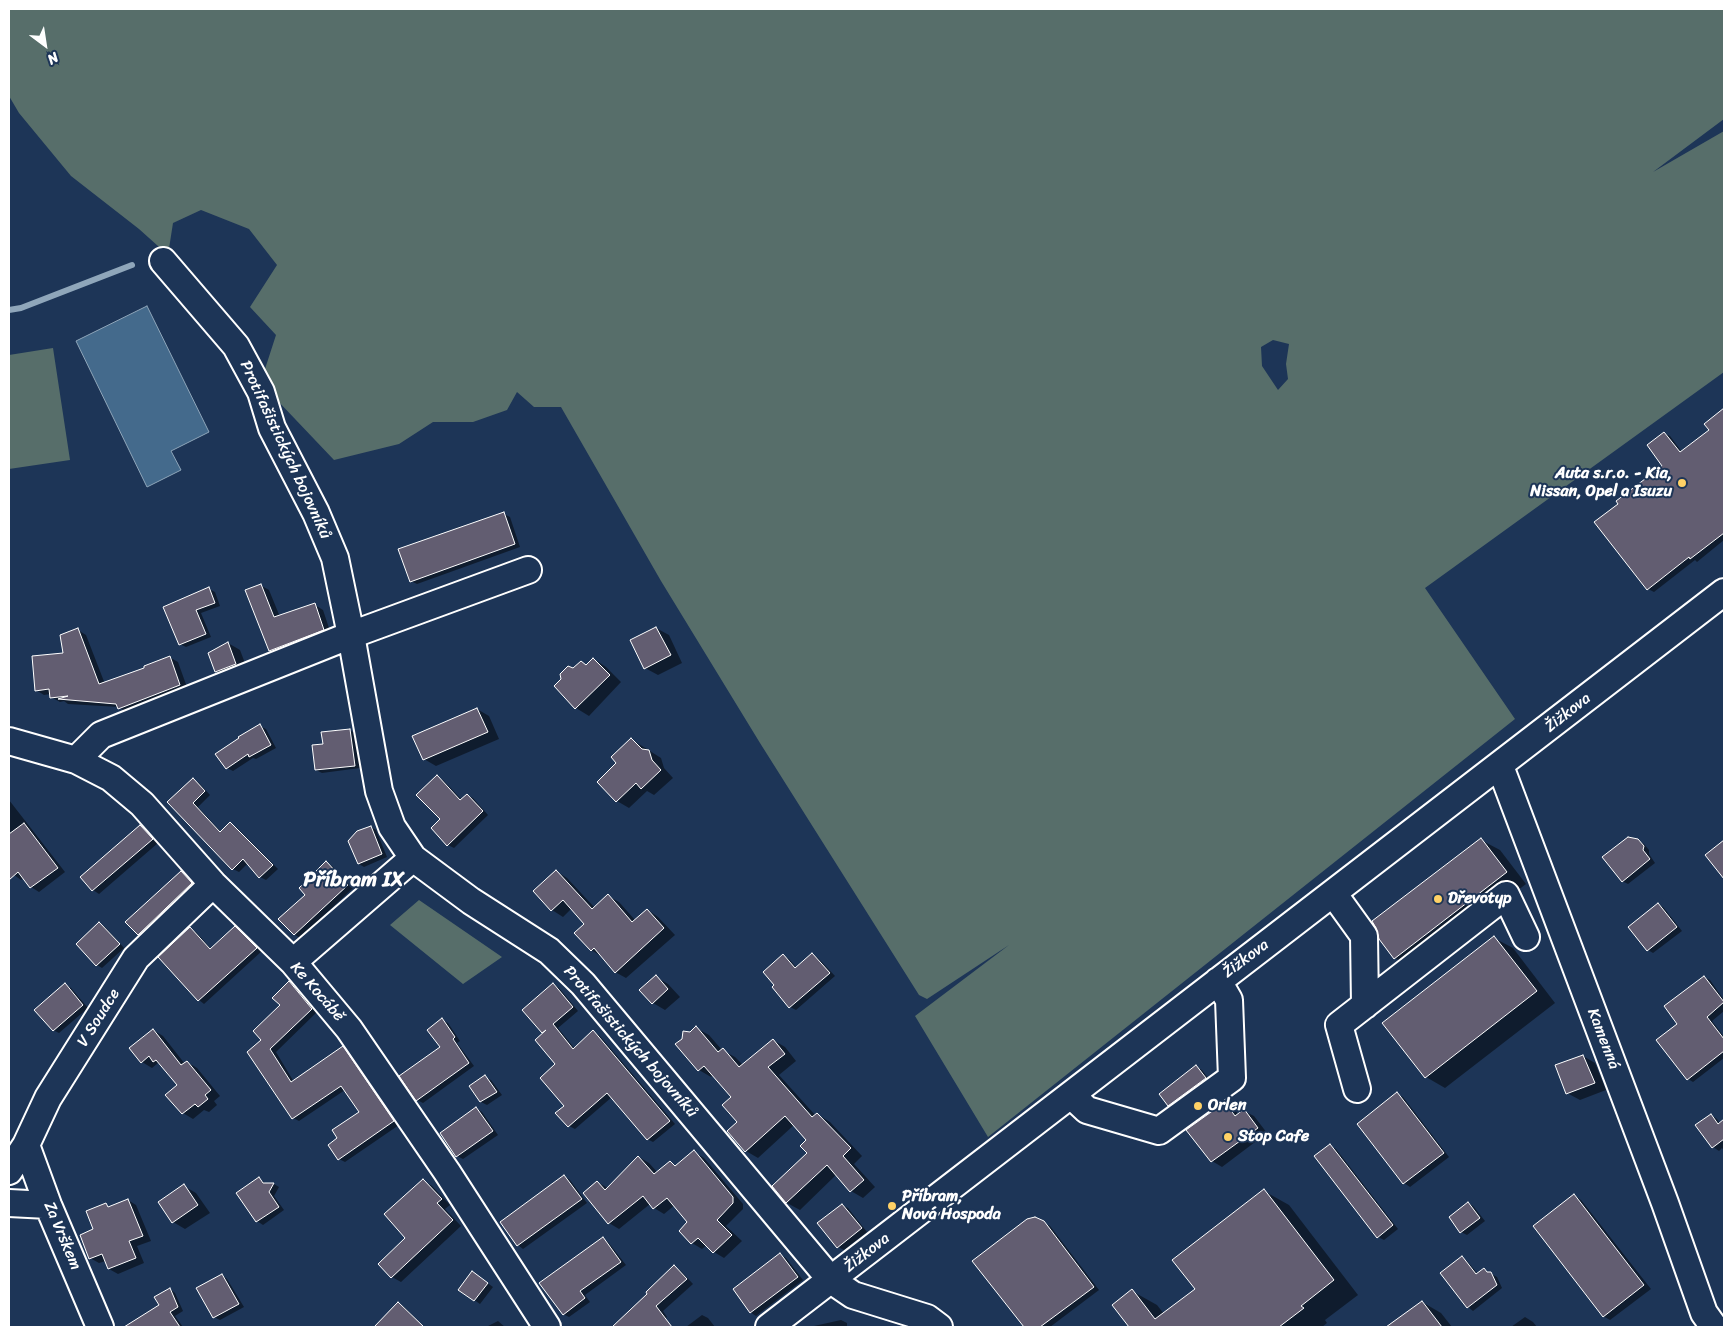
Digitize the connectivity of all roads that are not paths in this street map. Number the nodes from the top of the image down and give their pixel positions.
1 (163, 261) dead end
2 (528, 570) dead end
3 (1724, 592) edge
4 (351, 635) junction
5 (9, 740) edge
6 (76, 760) junction
7 (1500, 766) junction
8 (412, 858) junction
9 (213, 884) junction
10 (1333, 893) junction
11 (1526, 937) dead end
12 (293, 962) junction
13 (1218, 980) junction
14 (1365, 1005) junction
15 (1358, 1089) dead end
16 (1071, 1095) junction
17 (26, 1145) junction
18 (9, 1171) edge
19 (9, 1203) edge
20 (48, 1205) junction
21 (831, 1280) junction
22 (1709, 1320) edge
23 (100, 1327) edge
24 (547, 1327) edge
25 (769, 1327) edge
26 (940, 1327) edge

1 - 4 street, Protifašistických bojovníků
2 - 4 street
3 - 7 street, Žižkova
4 - 6 street
4 - 8 street, Protifašistických bojovníků
5 - 6 street, Ke Kocábě
6 - 9 street, Ke Kocábě
7 - 10 street, Žižkova
7 - 22 street, Kamenná
8 - 12 street
8 - 21 street, Protifašistických bojovníků
9 - 12 street, Ke Kocábě
9 - 17 street, V Soudce
10 - 13 street, Žižkova
10 - 14 street
11 - 14 street
12 - 24 street, Ke Kocábě
13 - 16 street, Žižkova
13 - 16 street
14 - 15 street
16 - 21 street, Žižkova
17 - 18 street, V Soudce
17 - 20 street, Za Vrškem
19 - 20 street
20 - 23 street, Za Vrškem
21 - 25 street, Žižkova
21 - 26 street, Protifašistických bojovníků

